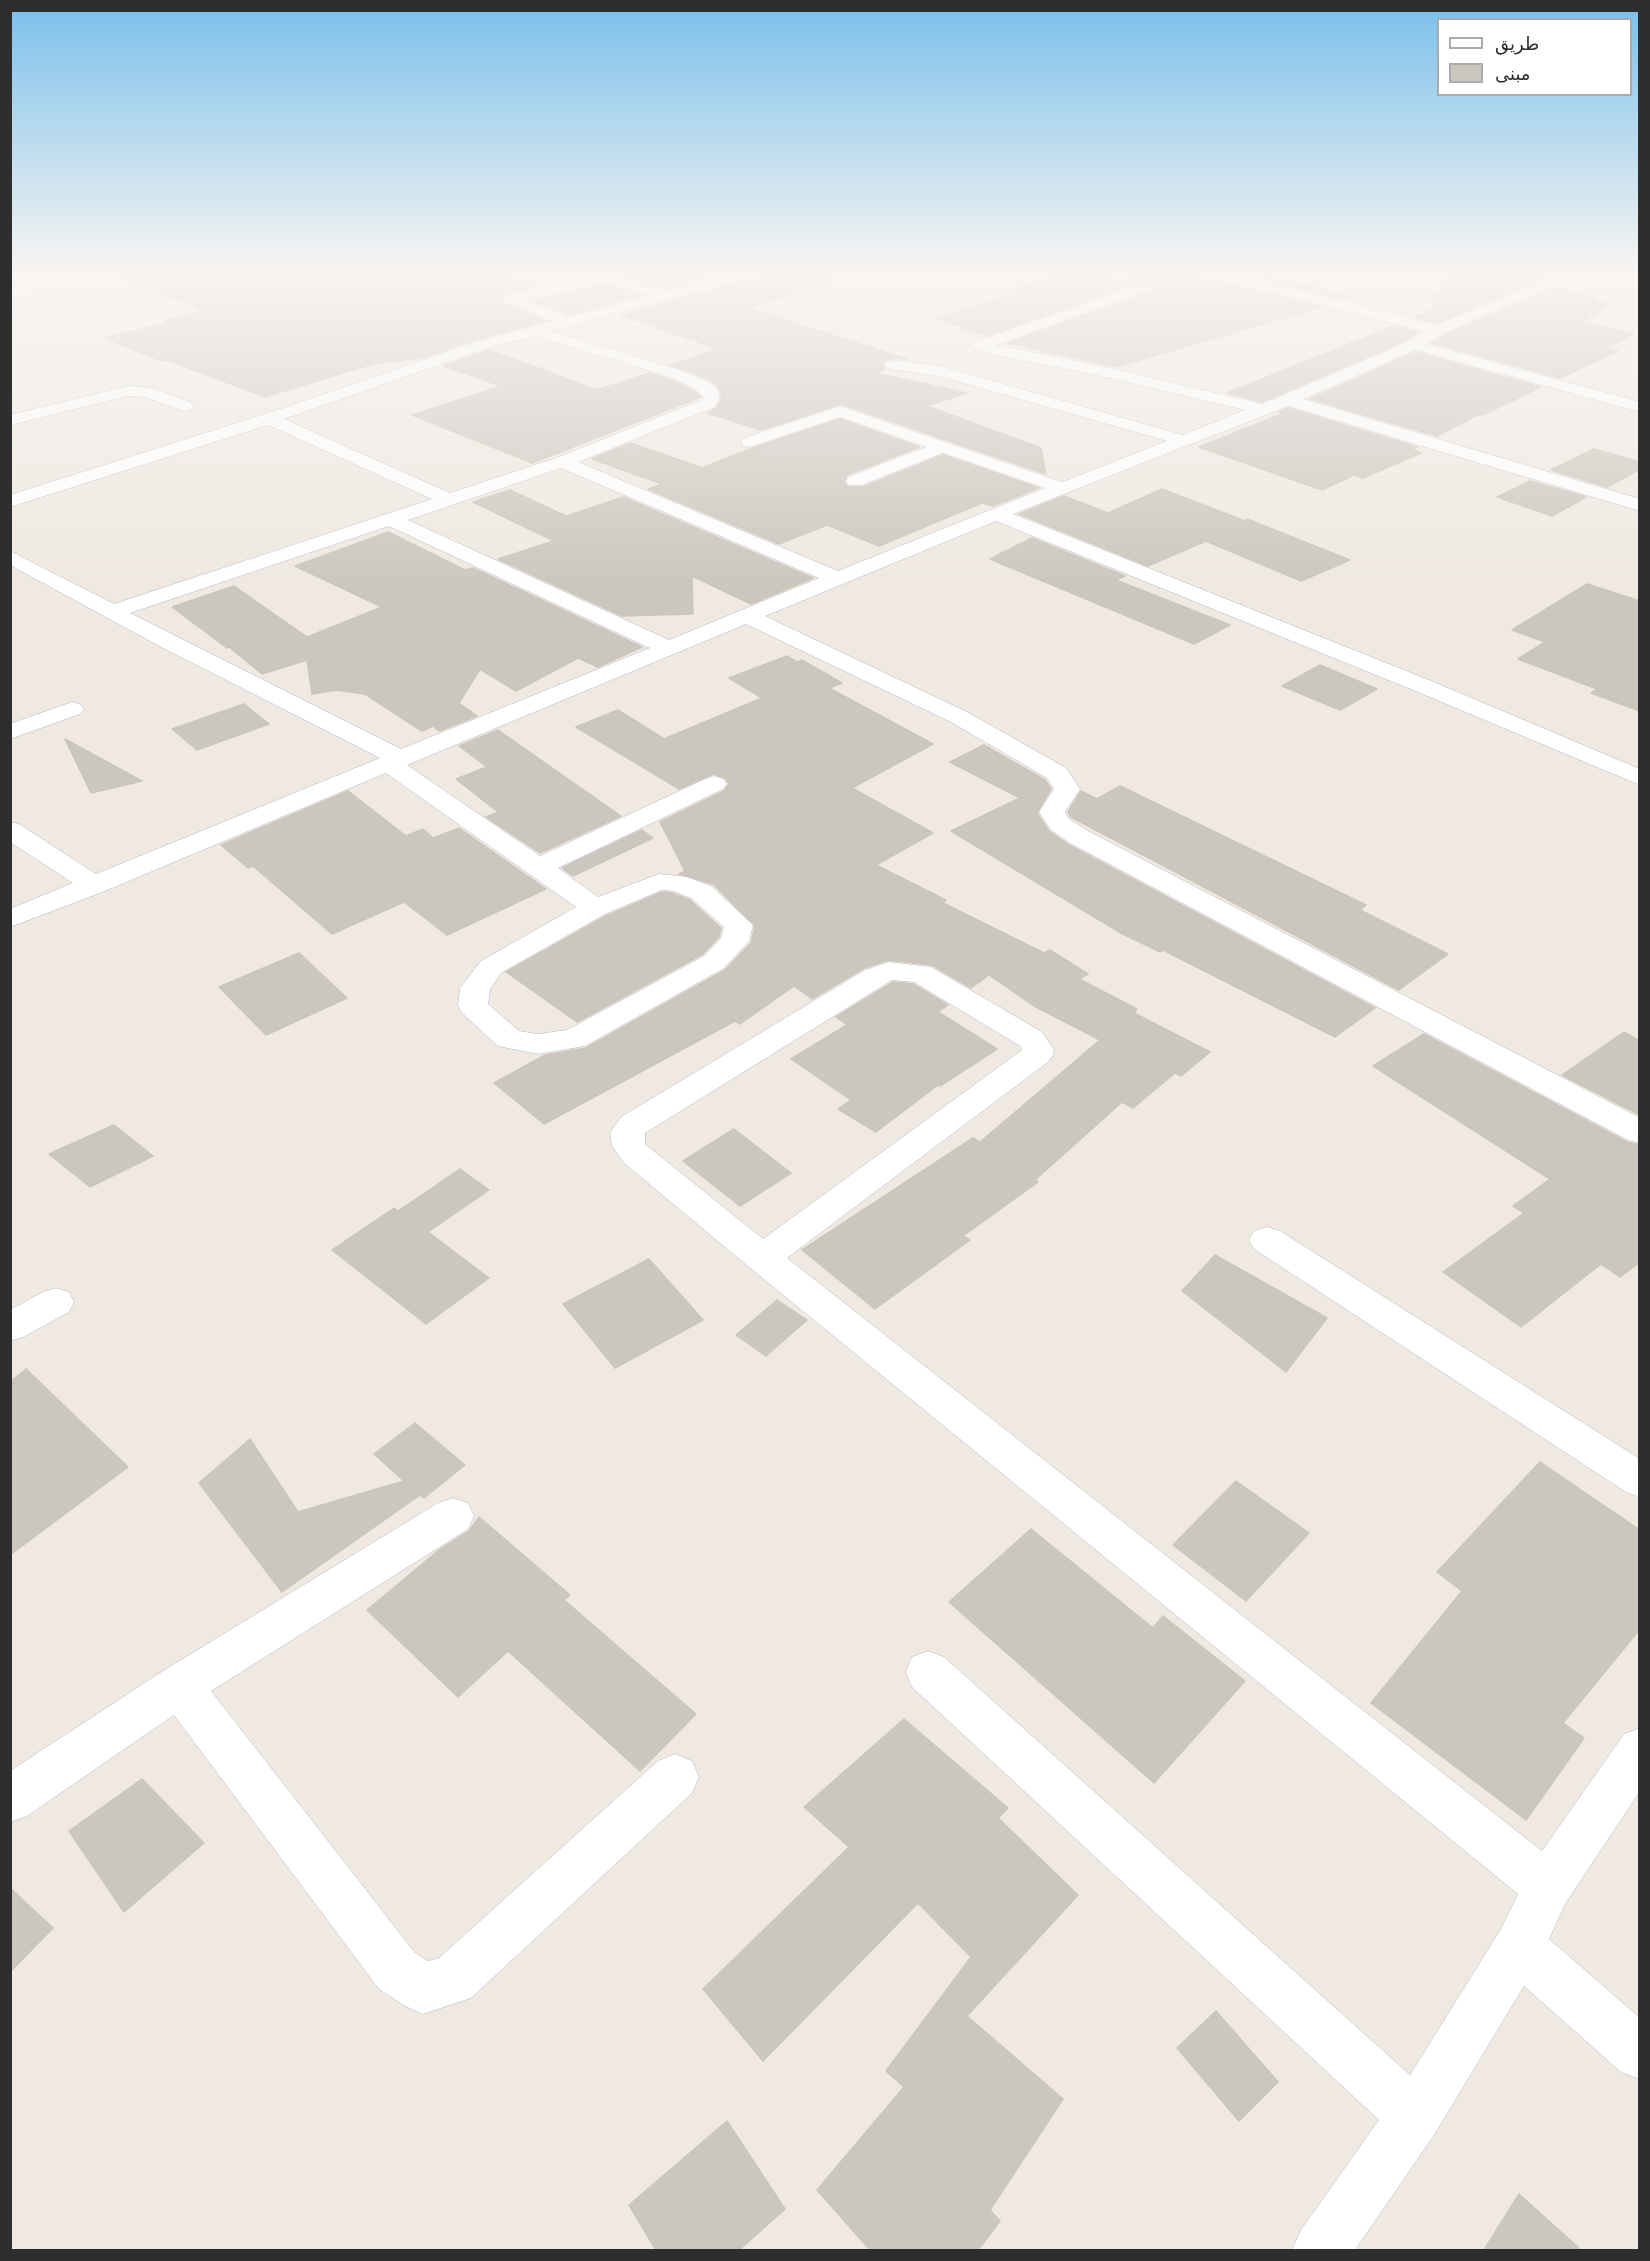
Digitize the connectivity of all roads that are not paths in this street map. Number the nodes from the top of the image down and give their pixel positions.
1 (391, 377) edge
2 (680, 377) edge
3 (960, 377) edge
4 (1119, 377) edge
5 (1341, 377) edge
6 (1529, 377) edge
7 (1287, 400) junction
8 (184, 406) dead end
9 (1640, 407) edge
10 (1262, 409) junction
11 (269, 419) junction
12 (10, 420) edge
13 (1182, 440) junction
14 (750, 442) dead end
15 (941, 447) junction
16 (562, 462) junction
17 (855, 481) dead end
18 (1062, 488) junction
19 (450, 500) junction
20 (10, 501) edge
21 (1640, 505) edge
22 (996, 514) junction
23 (392, 519) junction
24 (10, 557) edge
25 (41, 572) junction
26 (839, 579) junction
27 (10, 583) edge
28 (111, 612) junction
29 (748, 616) junction
30 (669, 648) junction
31 (72, 709) dead end
32 (10, 732) edge
33 (395, 762) junction
34 (1640, 778) edge
35 (714, 784) dead end
36 (10, 830) edge
37 (538, 867) junction
38 (95, 885) junction
39 (595, 908) junction
40 (10, 919) edge
41 (1640, 1132) edge
42 (1267, 1240) dead end
43 (762, 1258) junction
44 (56, 1302) dead end
45 (10, 1327) edge
46 (1640, 1480) edge
47 (453, 1516) dead end
48 (928, 1672) dead end
49 (179, 1686) junction
50 (1640, 1750) edge
51 (675, 1777) dead end
52 (10, 1799) edge
53 (1547, 1886) junction
54 (1519, 1947) junction
55 (1640, 2053) edge
56 (1414, 2116) junction
57 (1321, 2250) edge

1 - 11 street
2 - 16 street
3 - 13 street
4 - 10 street
5 - 7 street
6 - 9 street
7 - 10 street
7 - 21 street
8 - 12 street
10 - 13 street
11 - 19 street
11 - 20 street
13 - 18 street
14 - 15 street
15 - 17 street
15 - 18 street
16 - 19 street
16 - 26 street
18 - 22 street
19 - 23 street
22 - 26 street
22 - 34 street
23 - 28 street
23 - 30 street
24 - 25 street
25 - 27 street
25 - 28 street
26 - 29 street
28 - 33 street
29 - 30 street
29 - 41 street
30 - 33 street
31 - 32 street
33 - 37 street
33 - 38 street
35 - 37 street
36 - 38 street
37 - 39 street
38 - 40 street
39 - 39 street
42 - 46 street
43 - 43 street
43 - 53 street
44 - 45 street
47 - 49 street
48 - 56 street
49 - 51 street
49 - 52 street
50 - 53 street
53 - 54 street
54 - 55 street
54 - 56 street
56 - 57 street

